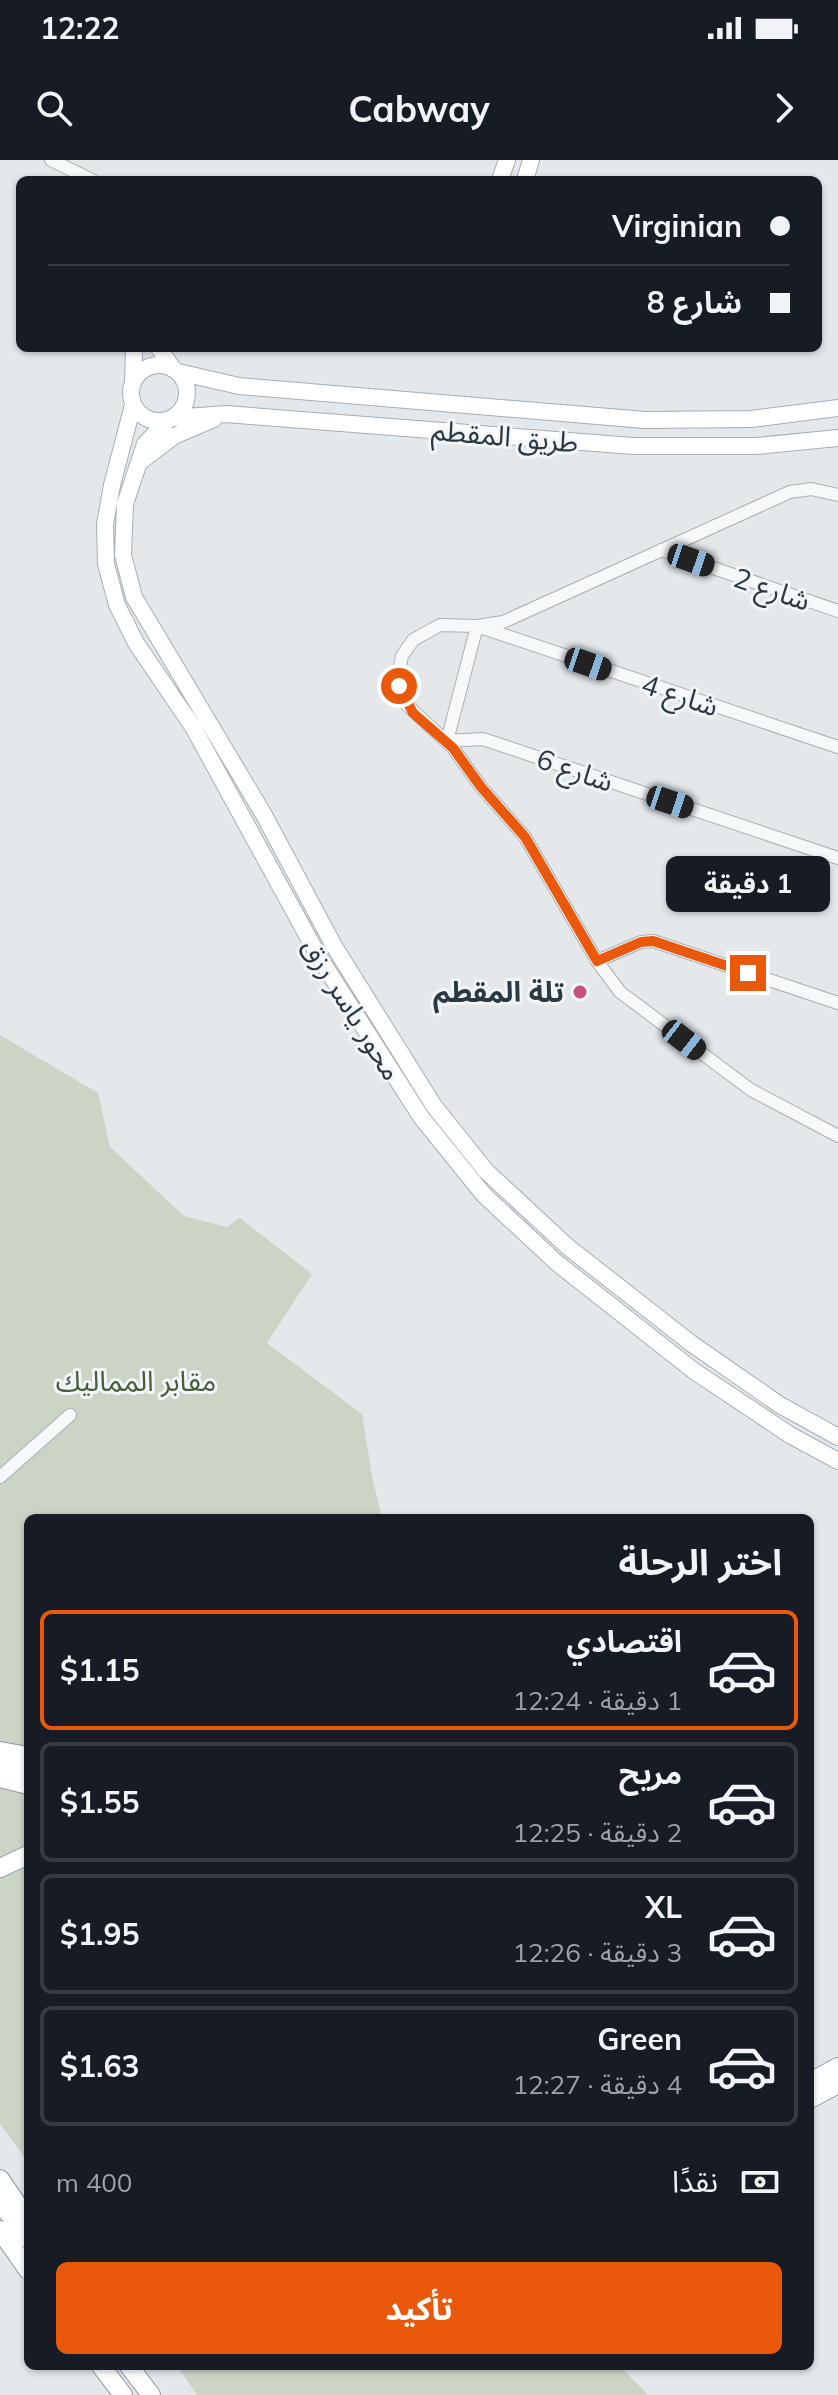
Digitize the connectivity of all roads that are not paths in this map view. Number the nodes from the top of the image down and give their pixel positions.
1 (51, 160) edge
2 (84, 176) edge
3 (134, 352) edge
4 (162, 352) edge
5 (176, 370) junction
6 (133, 382) junction
7 (133, 405) junction
8 (838, 408) edge
9 (237, 415) junction
10 (170, 419) junction
11 (838, 438) edge
12 (137, 465) junction
13 (838, 495) edge
14 (661, 550) junction
15 (838, 611) edge
16 (477, 626) junction
17 (447, 741) junction
18 (838, 747) edge
19 (838, 858) edge
20 (597, 961) junction
21 (838, 1003) edge
22 (838, 1136) edge
23 (70, 1415) dead end
24 (838, 1437) edge
25 (838, 1461) edge
26 (0, 1477) edge
27 (0, 1751) edge
28 (24, 1755) edge
29 (0, 1765) edge
30 (24, 1770) edge
31 (0, 1778) edge
32 (24, 1784) edge
33 (24, 1857) edge
34 (0, 1868) edge
35 (838, 2067) edge
36 (814, 2080) edge
37 (838, 2084) edge
38 (814, 2097) edge
39 (0, 2179) edge
40 (0, 2202) edge
41 (24, 2214) edge
42 (0, 2230) edge
43 (24, 2234) edge
44 (24, 2264) edge
45 (104, 2370) edge
46 (132, 2370) edge
47 (123, 2395) edge
48 (151, 2395) edge

1 - 2 street
3 - 6 main road
4 - 5 main road
5 - 6 main road
5 - 8 main road, طريق المقطم
5 - 10 main road
6 - 7 main road
7 - 10 main road
7 - 25 main road, محور ياسر رزق
9 - 10 main road, طريق المقطم
9 - 11 main road, طريق المقطم
9 - 12 main road
10 - 12 main road, محور ياسر رزق
12 - 24 main road, محور ياسر رزق
13 - 14 street
14 - 15 street, شارع 2
14 - 16 street
16 - 17 street
16 - 17 street
16 - 18 street, شارع 4
17 - 19 street, شارع 6
17 - 20 street
20 - 21 street
20 - 22 street
23 - 26 street
27 - 28 highway
29 - 30 highway
31 - 32 highway
33 - 34 highway
35 - 36 highway
37 - 38 highway
39 - 41 highway
40 - 43 highway
42 - 44 highway
45 - 47 highway
46 - 48 highway

